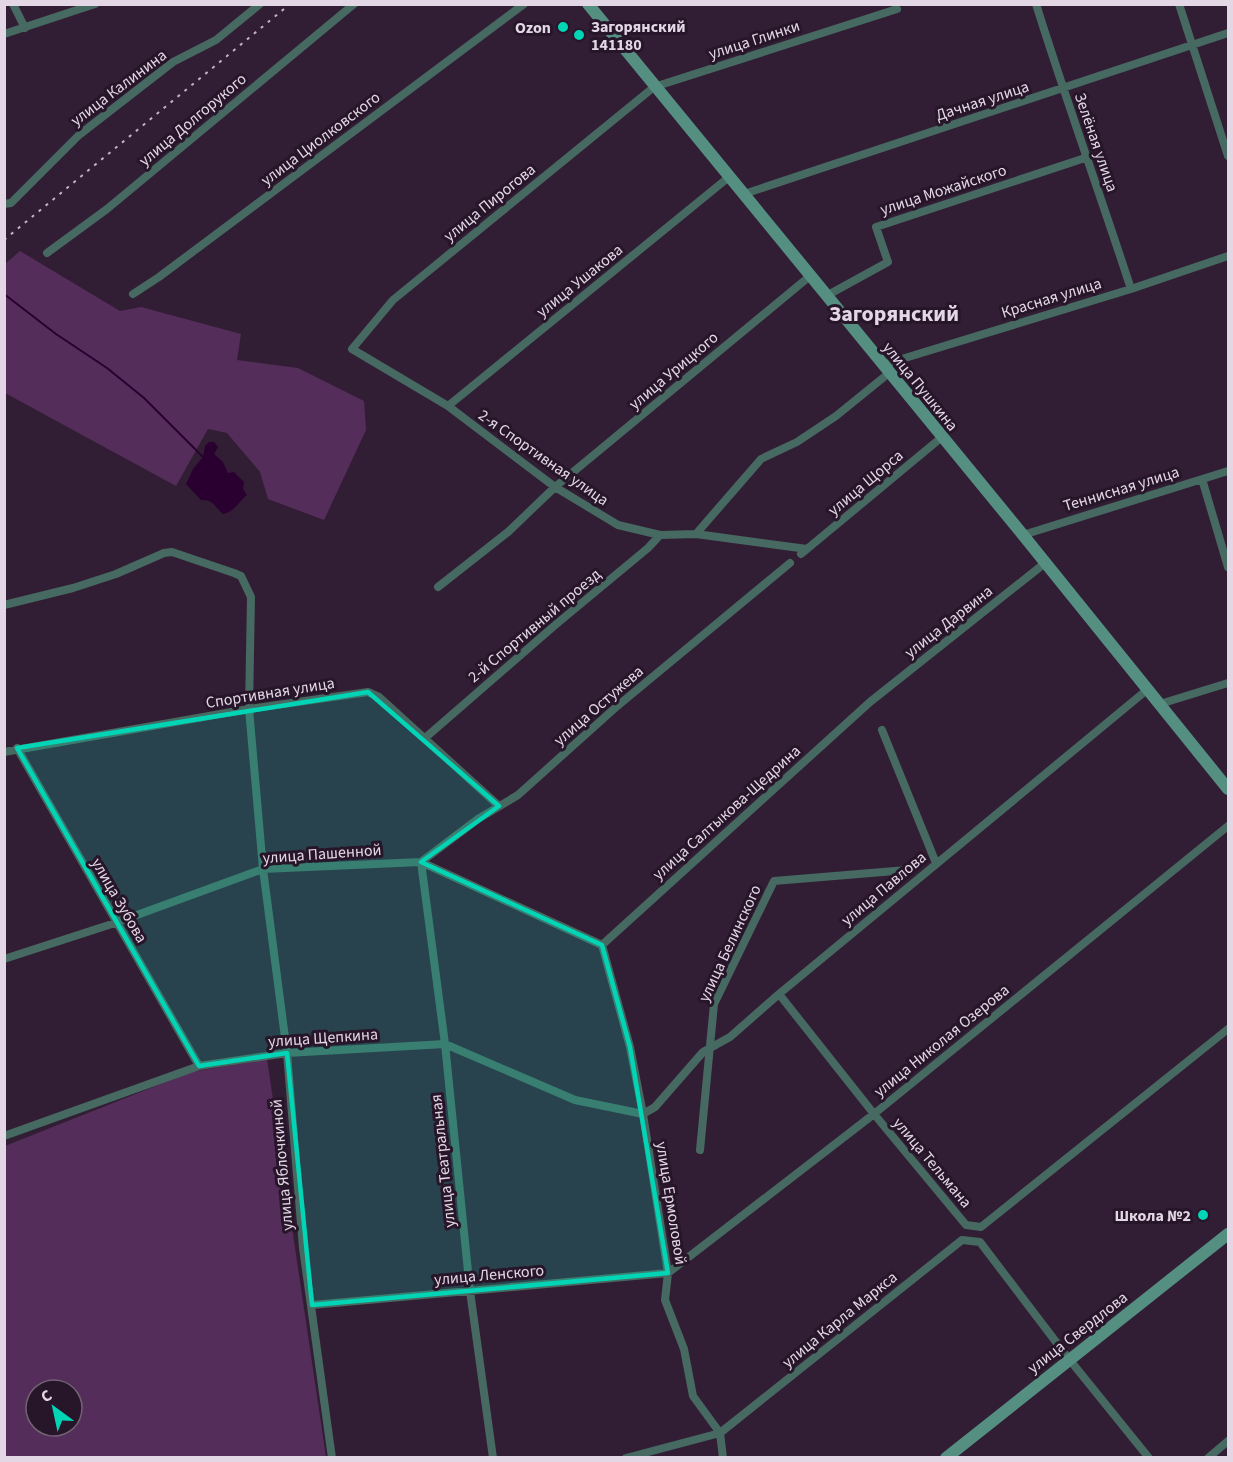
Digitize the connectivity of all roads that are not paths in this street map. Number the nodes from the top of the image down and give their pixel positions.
1 (13, 4) edge
2 (95, 4) edge
3 (260, 4) edge
4 (354, 4) edge
5 (524, 4) edge
6 (588, 4) edge
7 (1036, 4) edge
8 (1179, 4) edge
9 (897, 9) dead end
10 (24, 28) junction
11 (1228, 33) edge
12 (4, 34) edge
13 (1192, 45) junction
14 (654, 87) junction
15 (1063, 89) junction
16 (1228, 156) edge
17 (1088, 157) junction
18 (729, 177) junction
19 (744, 194) junction
20 (4, 204) edge
21 (47, 253) dead end
22 (1228, 256) edge
23 (810, 276) junction
24 (1131, 289) junction
25 (133, 294) dead end
26 (826, 296) junction
27 (352, 349) joint
28 (886, 369) junction
29 (448, 406) junction
30 (942, 437) junction
31 (1228, 471) edge
32 (1202, 479) junction
33 (555, 487) junction
34 (696, 534) junction
35 (660, 535) junction
36 (1023, 535) junction
37 (804, 552) joint
38 (790, 563) dead end
39 (1046, 563) junction
40 (1228, 567) edge
41 (438, 587) dead end
42 (4, 606) edge
43 (1228, 683) edge
44 (1148, 689) junction
45 (870, 702) joint
46 (1160, 704) junction
47 (249, 709) junction
48 (882, 730) dead end
49 (425, 738) junction
50 (17, 748) junction
51 (4, 752) edge
52 (1228, 789) edge
53 (499, 806) junction
54 (1228, 826) edge
55 (421, 862) junction
56 (936, 863) junction
57 (263, 869) junction
58 (907, 870) dead end
59 (115, 923) junction
60 (602, 945) junction
61 (4, 959) edge
62 (779, 994) junction
63 (1228, 1029) edge
64 (445, 1044) junction
65 (710, 1048) junction
66 (287, 1053) junction
67 (198, 1066) junction
68 (643, 1114) junction
69 (874, 1114) junction
70 (4, 1136) edge
71 (700, 1150) dead end
72 (1228, 1234) edge
73 (668, 1273) junction
74 (470, 1291) junction
75 (312, 1305) junction
76 (1069, 1359) junction
77 (720, 1433) junction
78 (1228, 1441) edge
79 (332, 1458) edge
80 (493, 1458) edge
81 (626, 1458) edge
82 (723, 1458) edge
83 (946, 1458) edge
84 (1149, 1458) edge
85 (1208, 1458) edge

1 - 10 street
2 - 10 street
3 - 20 street, улица Калинина
4 - 21 street, улица Долгорукого
5 - 25 street, улица Циолковского
6 - 14 main road, улица Пушкина
7 - 15 street, Зелёная улица
8 - 13 street
9 - 14 street, улица Глинки
10 - 12 street
11 - 13 street, Дачная улица
13 - 15 street, Дачная улица
13 - 16 street
14 - 18 main road, улица Пушкина
14 - 27 street, улица Пирогова
15 - 17 street, Зелёная улица
15 - 19 street, Дачная улица
17 - 24 street, Зелёная улица
17 - 26 street, улица Можайского
18 - 19 main road, улица Пушкина
18 - 29 street, улица Ушакова
19 - 23 main road, улица Пушкина
22 - 24 street, Красная улица
23 - 26 main road, улица Пушкина
23 - 33 street, улица Урицкого
24 - 28 street, Красная улица
26 - 28 main road, улица Пушкина
27 - 29 street, 2-я Спортивная улица
28 - 30 main road, улица Пушкина
28 - 34 street
29 - 33 street, 2-я Спортивная улица
30 - 36 main road, улица Пушкина
30 - 37 street, улица Щорса
31 - 32 street, Теннисная улица
32 - 36 street, Теннисная улица
32 - 40 street
33 - 35 street, 2-я Спортивная улица
33 - 41 street, улица Урицкого
34 - 35 street, 2-я Спортивная улица
34 - 37 street, 2-я Спортивная улица
35 - 49 street, 2-й Спортивный проезд
36 - 39 main road, улица Пушкина
38 - 53 street, улица Остужева
39 - 44 main road, улица Пушкина
39 - 45 street, улица Дарвина
42 - 47 street, улица Яблочкиной
43 - 46 street
44 - 46 main road, улица Пушкина
44 - 56 street, улица Павлова
45 - 60 street, улица Салтыкова-Щедрина
46 - 52 main road, улица Пушкина
47 - 49 street, Спортивная улица
47 - 50 street, Спортивная улица
47 - 57 street, улица Яблочкиной
48 - 56 street
49 - 53 street, Спортивная улица
50 - 51 street, Спортивная улица
50 - 59 street, улица Зубова
53 - 55 street, улица Остужева
54 - 69 street, улица Николая Озерова
55 - 57 street, улица Пашенной
55 - 60 street, улица Пашенной
55 - 64 street, улица Театральная
56 - 62 street, улица Павлова
57 - 59 street, улица Пашенной
57 - 66 street, улица Яблочкиной
58 - 65 street, улица Белинского
59 - 61 street, улица Пашенной
59 - 67 street, улица Зубова
60 - 68 street, улица Ермоловой
62 - 65 street, улица Павлова
62 - 69 street, улица Тельмана
63 - 69 street, улица Тельмана
64 - 66 street, улица Щепкина
64 - 68 street, улица Щепкина
64 - 74 street, улица Театральная
65 - 68 street, улица Павлова
65 - 71 street, улица Белинского
66 - 67 street, улица Щепкина
66 - 75 street, улица Яблочкиной
67 - 70 street, улица Щепкина
68 - 73 street, улица Ермоловой
69 - 73 street, улица Николая Озерова
72 - 76 main road, улица Свердлова
73 - 74 street, улица Ленского
73 - 77 street, улица Ермоловой
74 - 75 street, улица Ленского
74 - 80 street, улица Театральная
75 - 79 street, улица Яблочкиной
76 - 77 street, улица Карла Маркса
76 - 83 main road, улица Свердлова
76 - 84 street
77 - 81 street
77 - 82 street, улица Ермоловой
78 - 85 street

